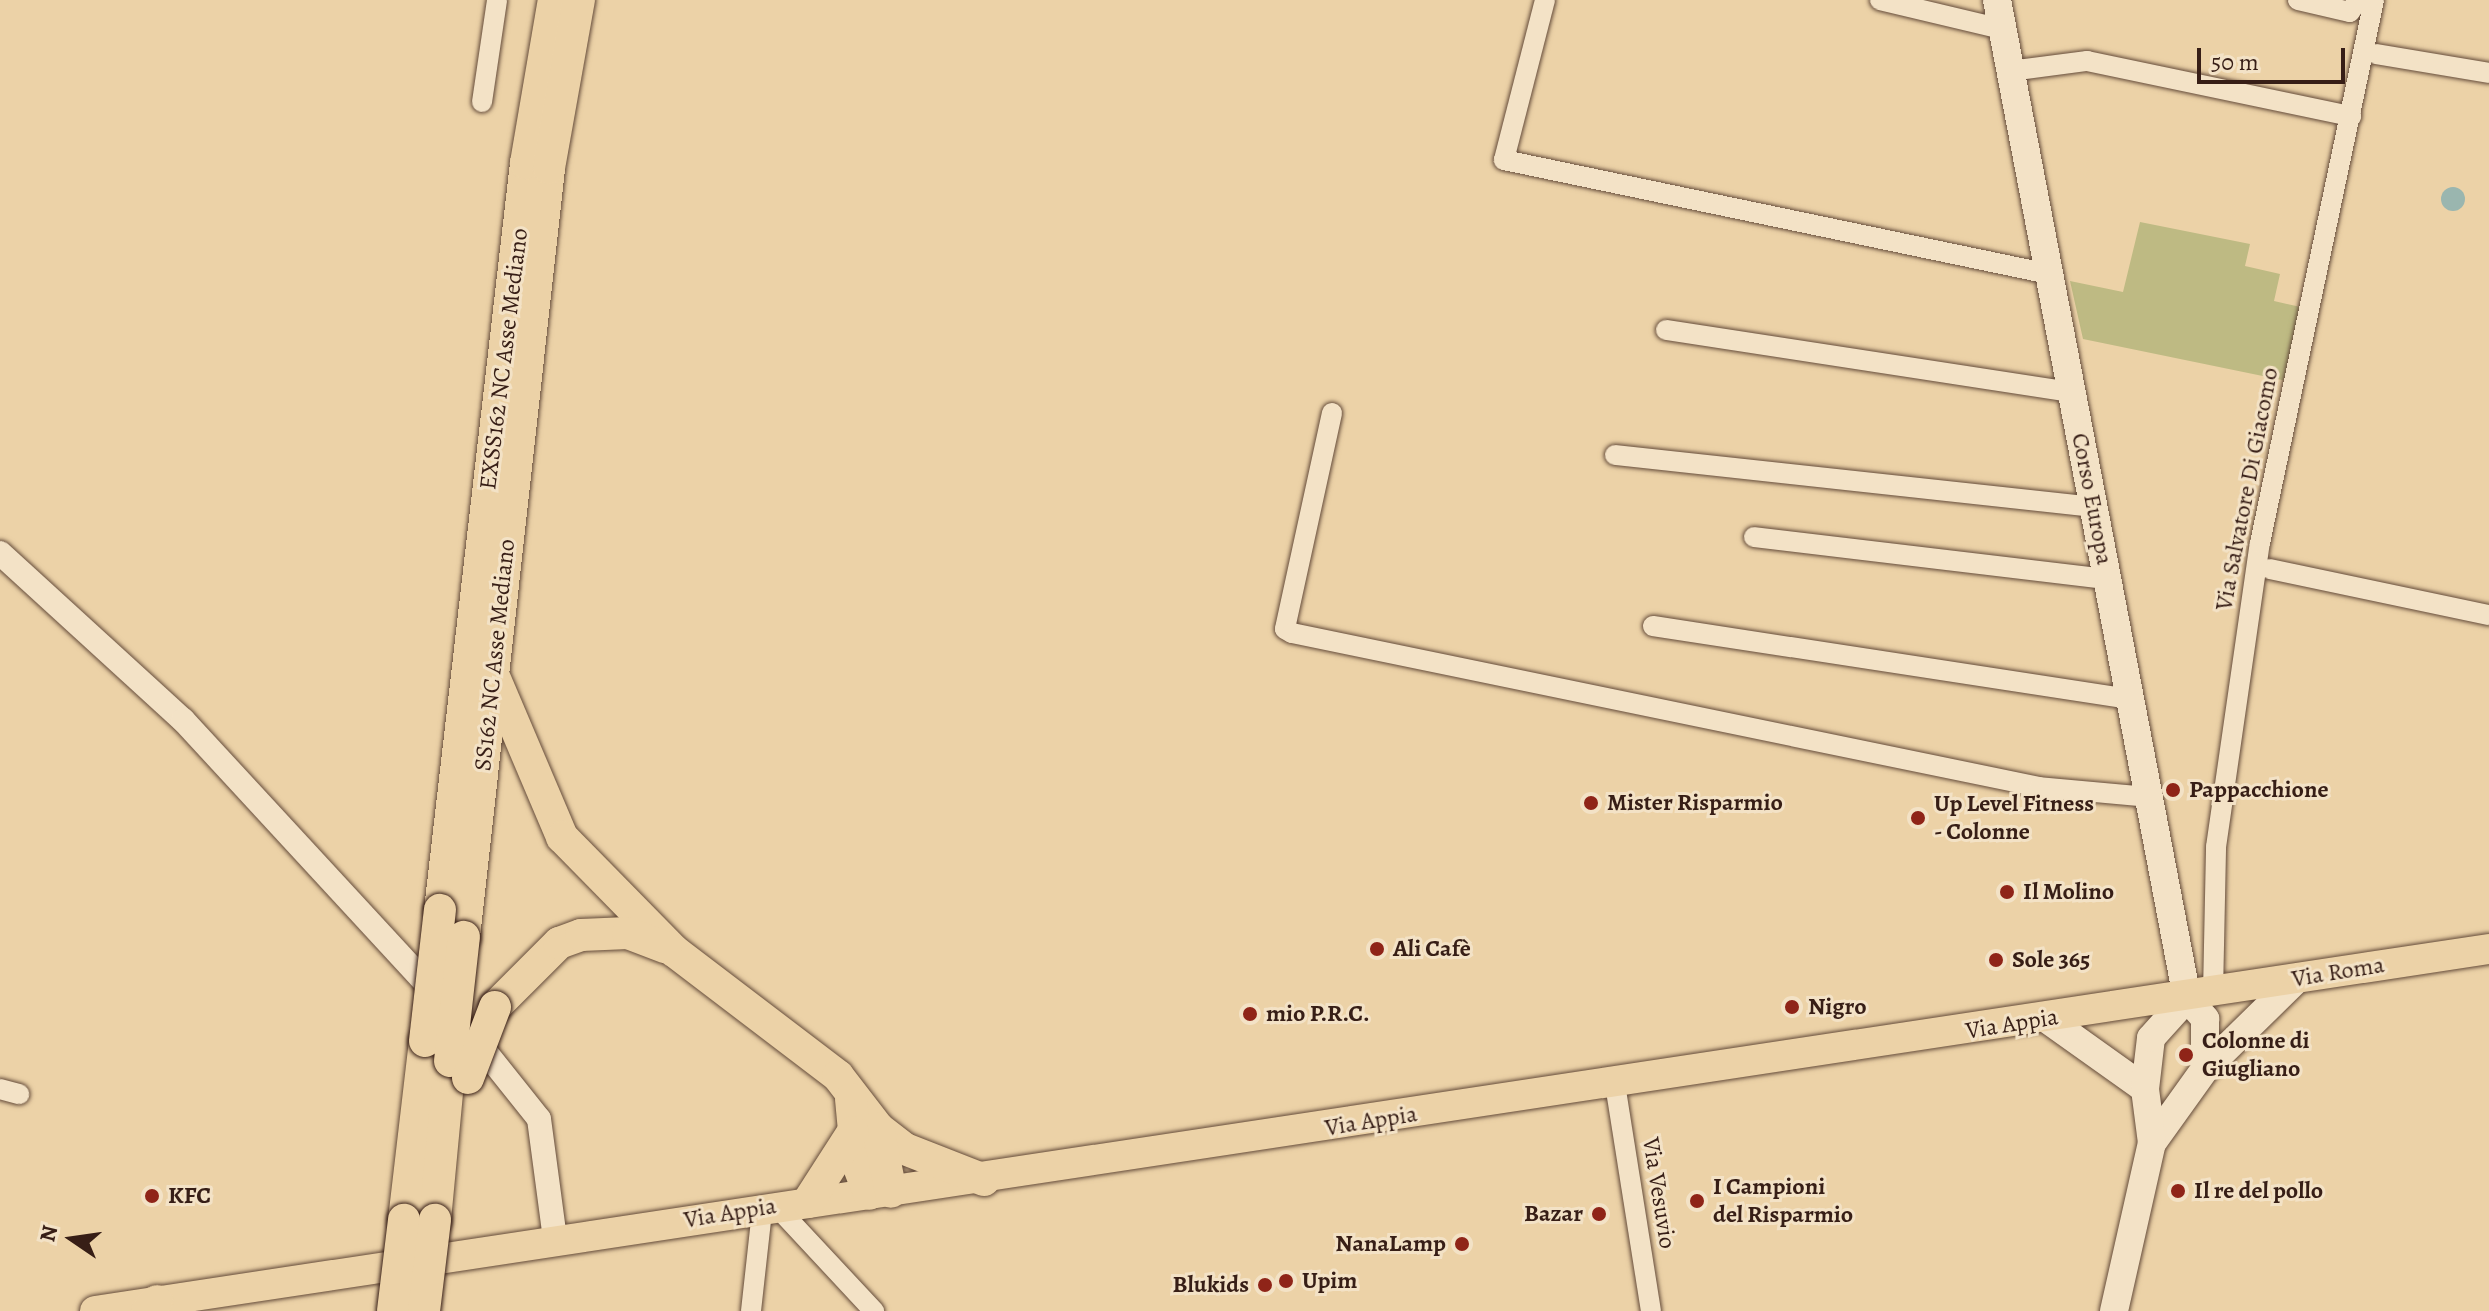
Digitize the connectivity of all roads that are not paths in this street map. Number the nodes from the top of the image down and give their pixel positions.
1 (497, 0) edge
2 (554, 0) edge
3 (579, 0) edge
4 (1545, 0) edge
5 (1880, 0) edge
6 (1997, 0) edge
7 (2298, 0) edge
8 (2358, 0) edge
9 (2374, 0) edge
10 (2002, 29) junction
11 (2376, 54) dead end
12 (2010, 71) junction
13 (2489, 73) edge
14 (482, 102) dead end
15 (2351, 116) junction
16 (2049, 274) junction
17 (1666, 330) dead end
18 (2071, 392) junction
19 (1332, 413) dead end
20 (1615, 455) dead end
21 (2093, 507) junction
22 (1754, 537) dead end
23 (0, 553) edge
24 (2270, 569) dead end
25 (2107, 579) junction
26 (2489, 615) edge
27 (1653, 626) dead end
28 (493, 672) junction
29 (2130, 699) junction
30 (2149, 797) junction
31 (440, 910) joint
32 (2489, 949) edge
33 (674, 951) junction
34 (2298, 978) junction
35 (2200, 996) junction
36 (2047, 1019) junction
37 (2205, 1069) junction
38 (459, 1070) junction
39 (1615, 1084) junction
40 (2145, 1089) junction
41 (865, 1130) junction
42 (2152, 1143) junction
43 (984, 1180) junction
44 (880, 1193) junction
45 (808, 1202) junction
46 (769, 1208) junction
47 (420, 1220) junction
48 (555, 1239) junction
49 (152, 1306) edge
50 (95, 1311) edge
51 (393, 1311) edge
52 (424, 1311) edge
53 (751, 1311) edge
54 (874, 1311) edge
55 (1651, 1311) edge
56 (2114, 1311) edge

1 - 14 street
2 - 31 highway, EXSS162 NC Asse Mediano
3 - 28 highway, SS162 NC Asse Mediano
4 - 16 street
5 - 10 street
6 - 10 main road, Corso Europa
7 - 8 street
9 - 15 street, Via Salvatore Di Giacomo
10 - 12 main road, Corso Europa
11 - 13 street
12 - 15 street
12 - 16 main road, Corso Europa
15 - 35 street, Via Salvatore Di Giacomo
16 - 18 main road, Corso Europa
17 - 18 street
18 - 21 main road, Corso Europa
19 - 30 street
20 - 21 street
21 - 25 main road, Corso Europa
22 - 25 street
23 - 48 street
24 - 26 street
25 - 29 main road, Corso Europa
27 - 29 street
28 - 33 highway
28 - 38 highway, SS162 NC Asse Mediano, bridge
29 - 30 main road, Corso Europa
30 - 35 main road, Corso Europa
31 - 47 highway, SS162 NC Asse Mediano, bridge
32 - 34 main road, Via Roma
33 - 38 highway, bridge
33 - 41 highway
34 - 35 main road, Via Roma
34 - 37 main road
35 - 36 main road, Via Appia
35 - 37 main road, Corso Europa
35 - 40 main road
36 - 39 main road, Via Appia
36 - 40 main road
37 - 42 main road
38 - 47 highway, SS162 NC Asse Mediano
39 - 43 main road, Via Appia
39 - 55 street, Via Vesuvio
40 - 42 main road
41 - 43 highway
41 - 44 highway
41 - 45 highway
42 - 56 main road
43 - 44 main road, Via Appia
44 - 45 main road, Via Appia
45 - 46 main road, Via Appia
46 - 48 main road, Via Appia
46 - 53 street
46 - 54 street
47 - 51 highway, SS162 NC Asse Mediano, bridge
47 - 52 highway, SS162 NC Asse Mediano, bridge
48 - 49 main road, Via Appia
49 - 50 main road, Via Appia

